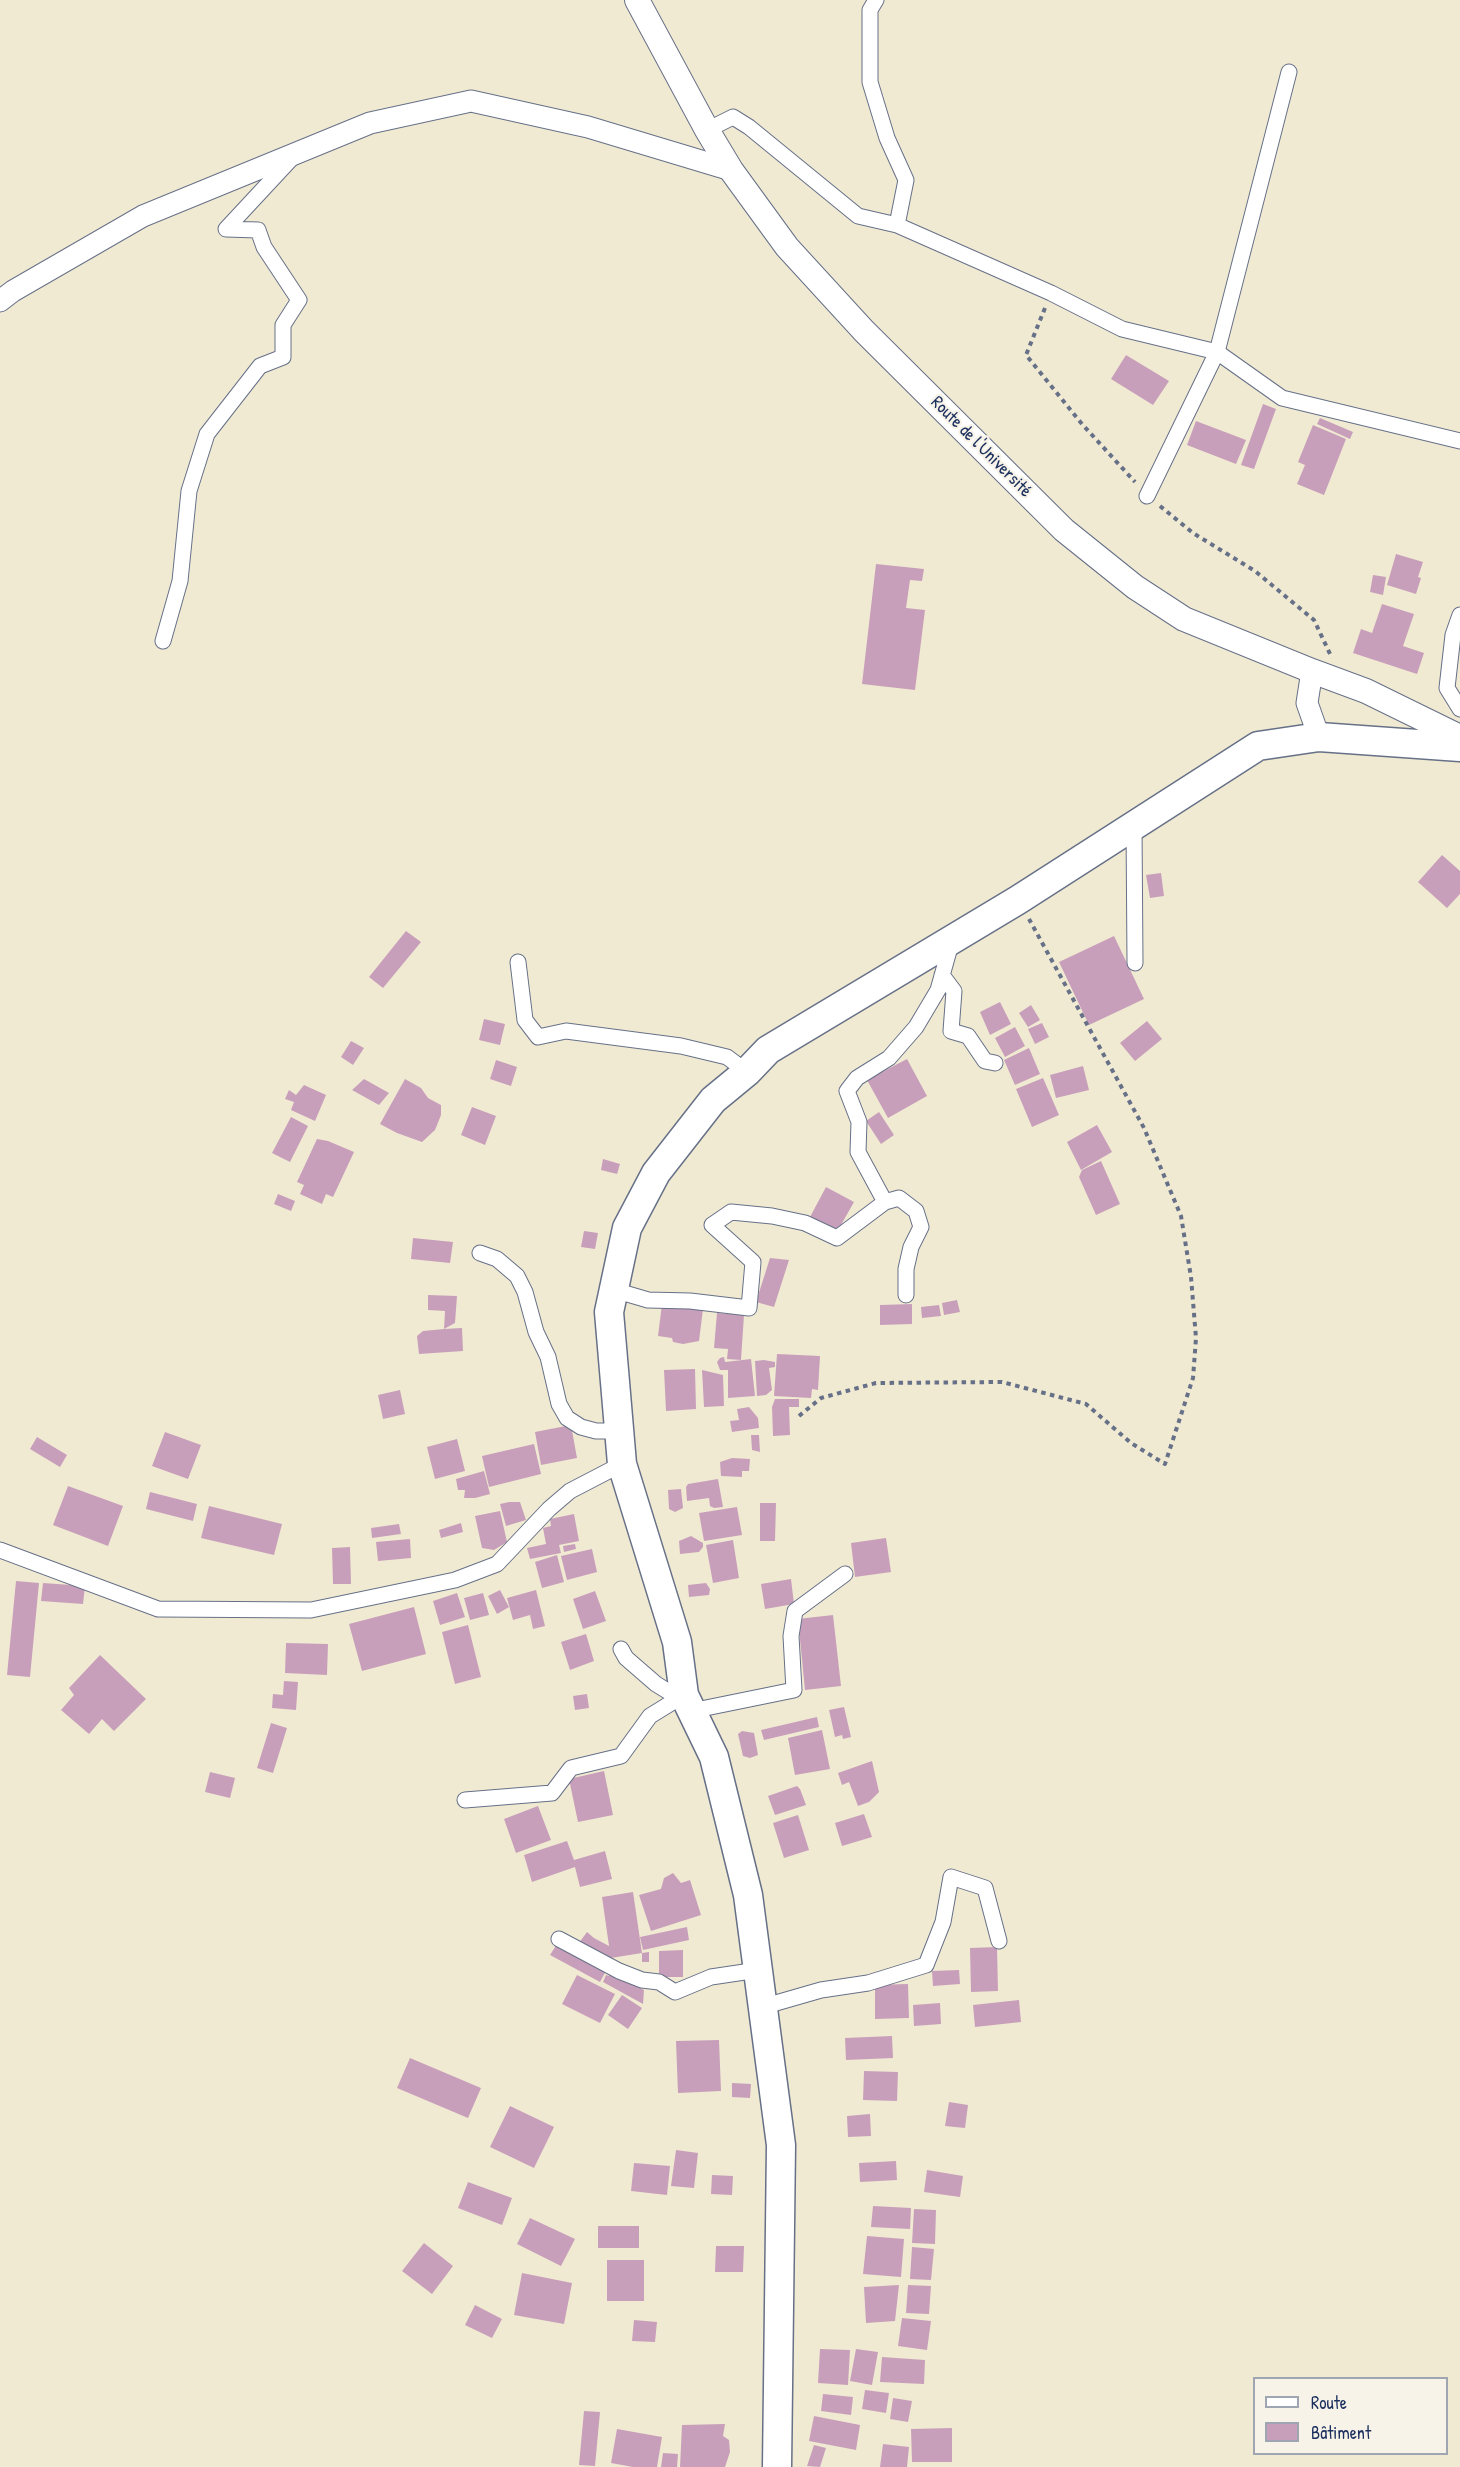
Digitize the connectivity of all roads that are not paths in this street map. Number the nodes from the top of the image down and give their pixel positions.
1 (638, 0) edge
2 (876, 0) edge
3 (1289, 72) dead end
4 (707, 130) junction
5 (296, 154) junction
6 (731, 170) junction
7 (897, 225) junction
8 (0, 301) edge
9 (1217, 352) junction
10 (1460, 441) edge
11 (1147, 496) dead end
12 (1460, 615) edge
13 (162, 641) dead end
14 (1312, 671) junction
15 (1460, 709) edge
16 (1319, 737) junction
17 (1460, 737) edge
18 (1460, 747) edge
19 (1134, 825) junction
20 (952, 940) junction
21 (518, 962) dead end
22 (1136, 963) dead end
23 (942, 975) junction
24 (995, 1063) dead end
25 (747, 1072) junction
26 (885, 1202) junction
27 (480, 1253) dead end
28 (614, 1290) junction
29 (906, 1295) dead end
30 (620, 1431) junction
31 (622, 1464) junction
32 (0, 1550) edge
33 (845, 1574) dead end
34 (621, 1649) dead end
35 (688, 1703) junction
36 (465, 1800) dead end
37 (559, 1939) dead end
38 (999, 1941) dead end
39 (758, 1970) junction
40 (762, 2007) junction
41 (777, 2467) edge

1 - 4 main road, Route de l'Université
2 - 7 street
3 - 9 street
4 - 6 main road, Route de l'Université
4 - 7 street
5 - 6 main road
5 - 8 main road
5 - 13 street
6 - 14 main road, Route de l'Université
7 - 9 street
9 - 10 street
9 - 11 street
12 - 15 street
14 - 16 main road
14 - 17 main road, Route de l'Université
16 - 18 highway
16 - 19 highway
19 - 20 highway
19 - 22 street
20 - 23 street
20 - 25 highway
21 - 25 street
23 - 24 street
23 - 26 street
25 - 28 highway
26 - 28 street
26 - 29 street
27 - 30 street
28 - 30 highway
30 - 31 highway
31 - 32 street
31 - 35 highway
33 - 35 street
34 - 35 street
35 - 36 street
35 - 39 highway
37 - 39 street
38 - 40 street
39 - 40 highway
40 - 41 highway

